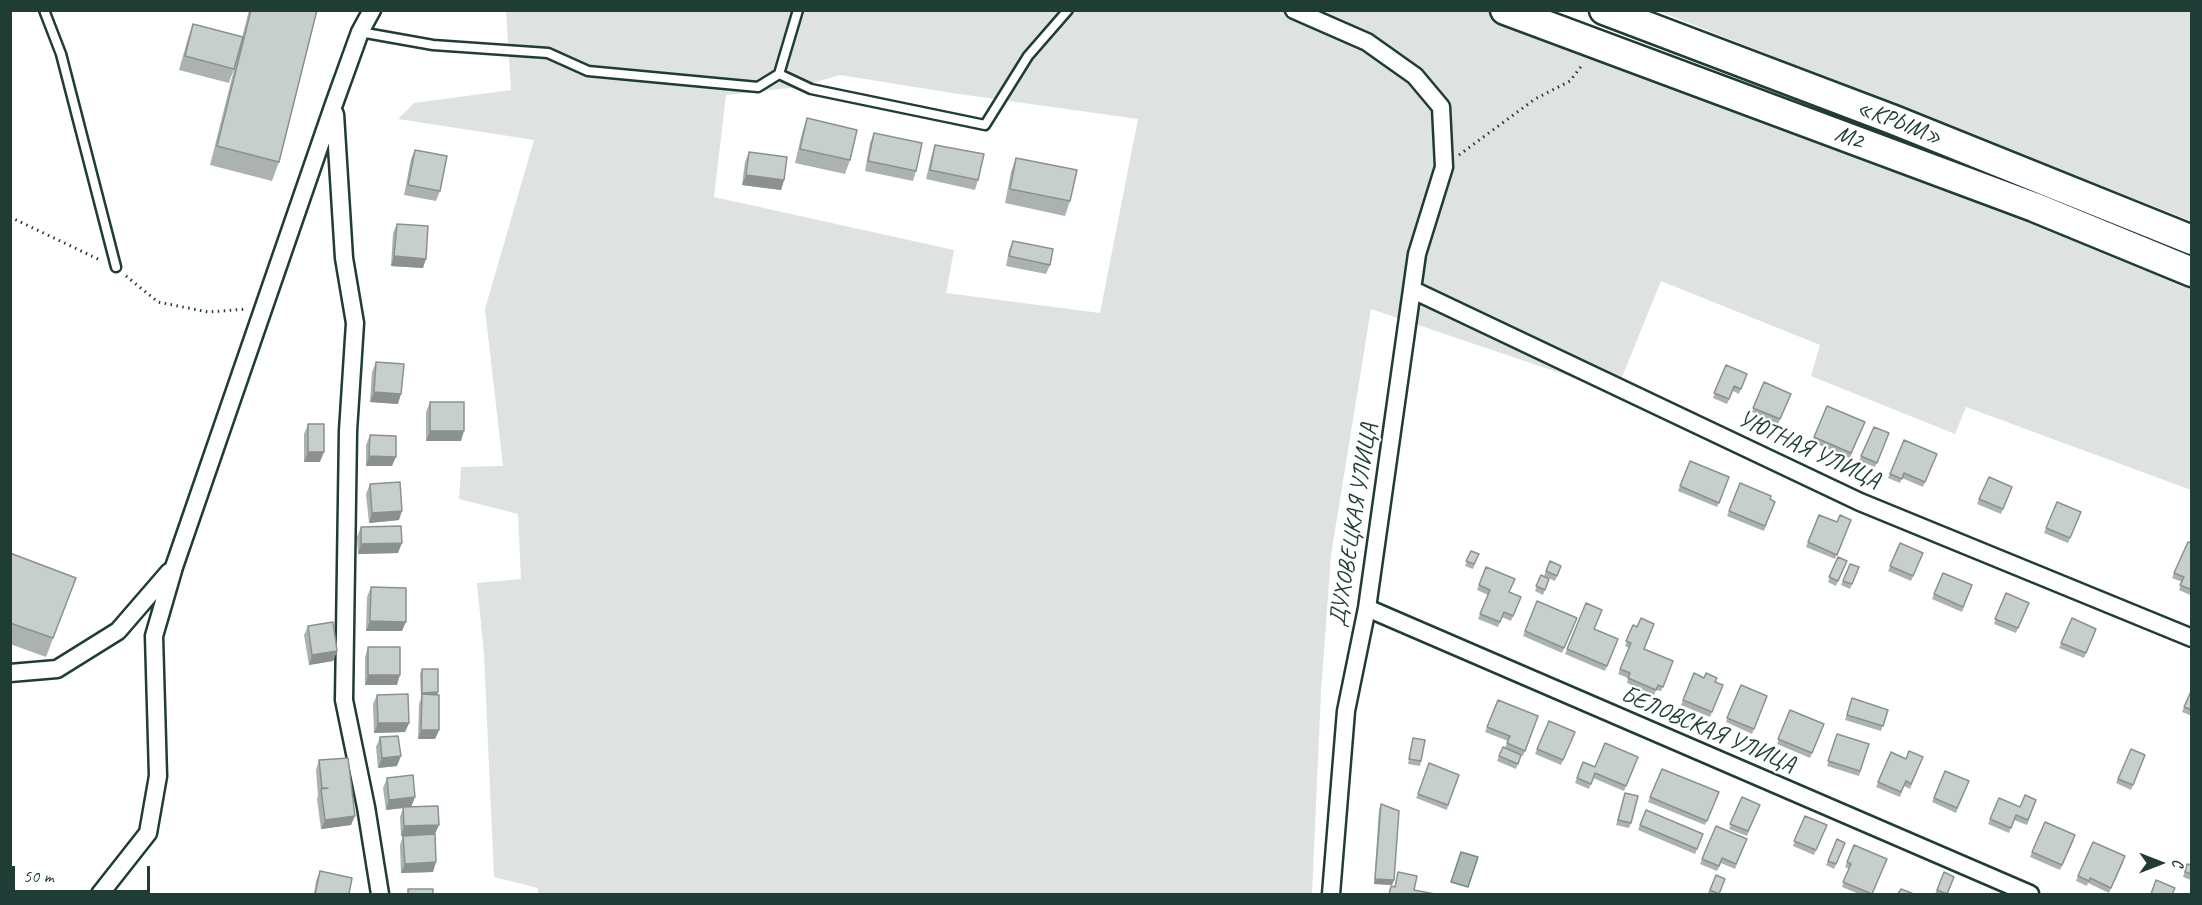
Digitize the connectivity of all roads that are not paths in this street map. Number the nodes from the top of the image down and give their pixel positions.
1 (44, 10) edge
2 (372, 10) edge
3 (798, 10) edge
4 (1068, 10) edge
5 (1294, 10) edge
6 (1505, 10) edge
7 (1604, 10) edge
8 (360, 32) junction
9 (779, 74) junction
10 (334, 104) junction
11 (2192, 240) edge
12 (116, 267) road end
13 (2192, 272) edge
14 (1413, 290) junction
15 (174, 567) junction
16 (1367, 608) junction
17 (2192, 638) edge
18 (10, 674) edge
19 (100, 894) edge
20 (380, 894) edge
21 (1331, 894) edge
22 (2030, 894) edge

1 - 12 lane
2 - 8 street
3 - 9 lane
4 - 9 lane
5 - 14 street, ДУХОВЕЦКАЯ УЛИЦА
6 - 13 highway, М2
7 - 11 highway, «КРЫМ»
8 - 9 lane
8 - 10 street
10 - 15 street
10 - 20 street
14 - 16 street, ДУХОВЕЦКАЯ УЛИЦА
14 - 17 street, УЮТНАЯ УЛИЦА
15 - 18 street
15 - 19 street
16 - 21 street, ДУХОВЕЦКАЯ УЛИЦА
16 - 22 street, БЕЛОВСКАЯ УЛИЦА

